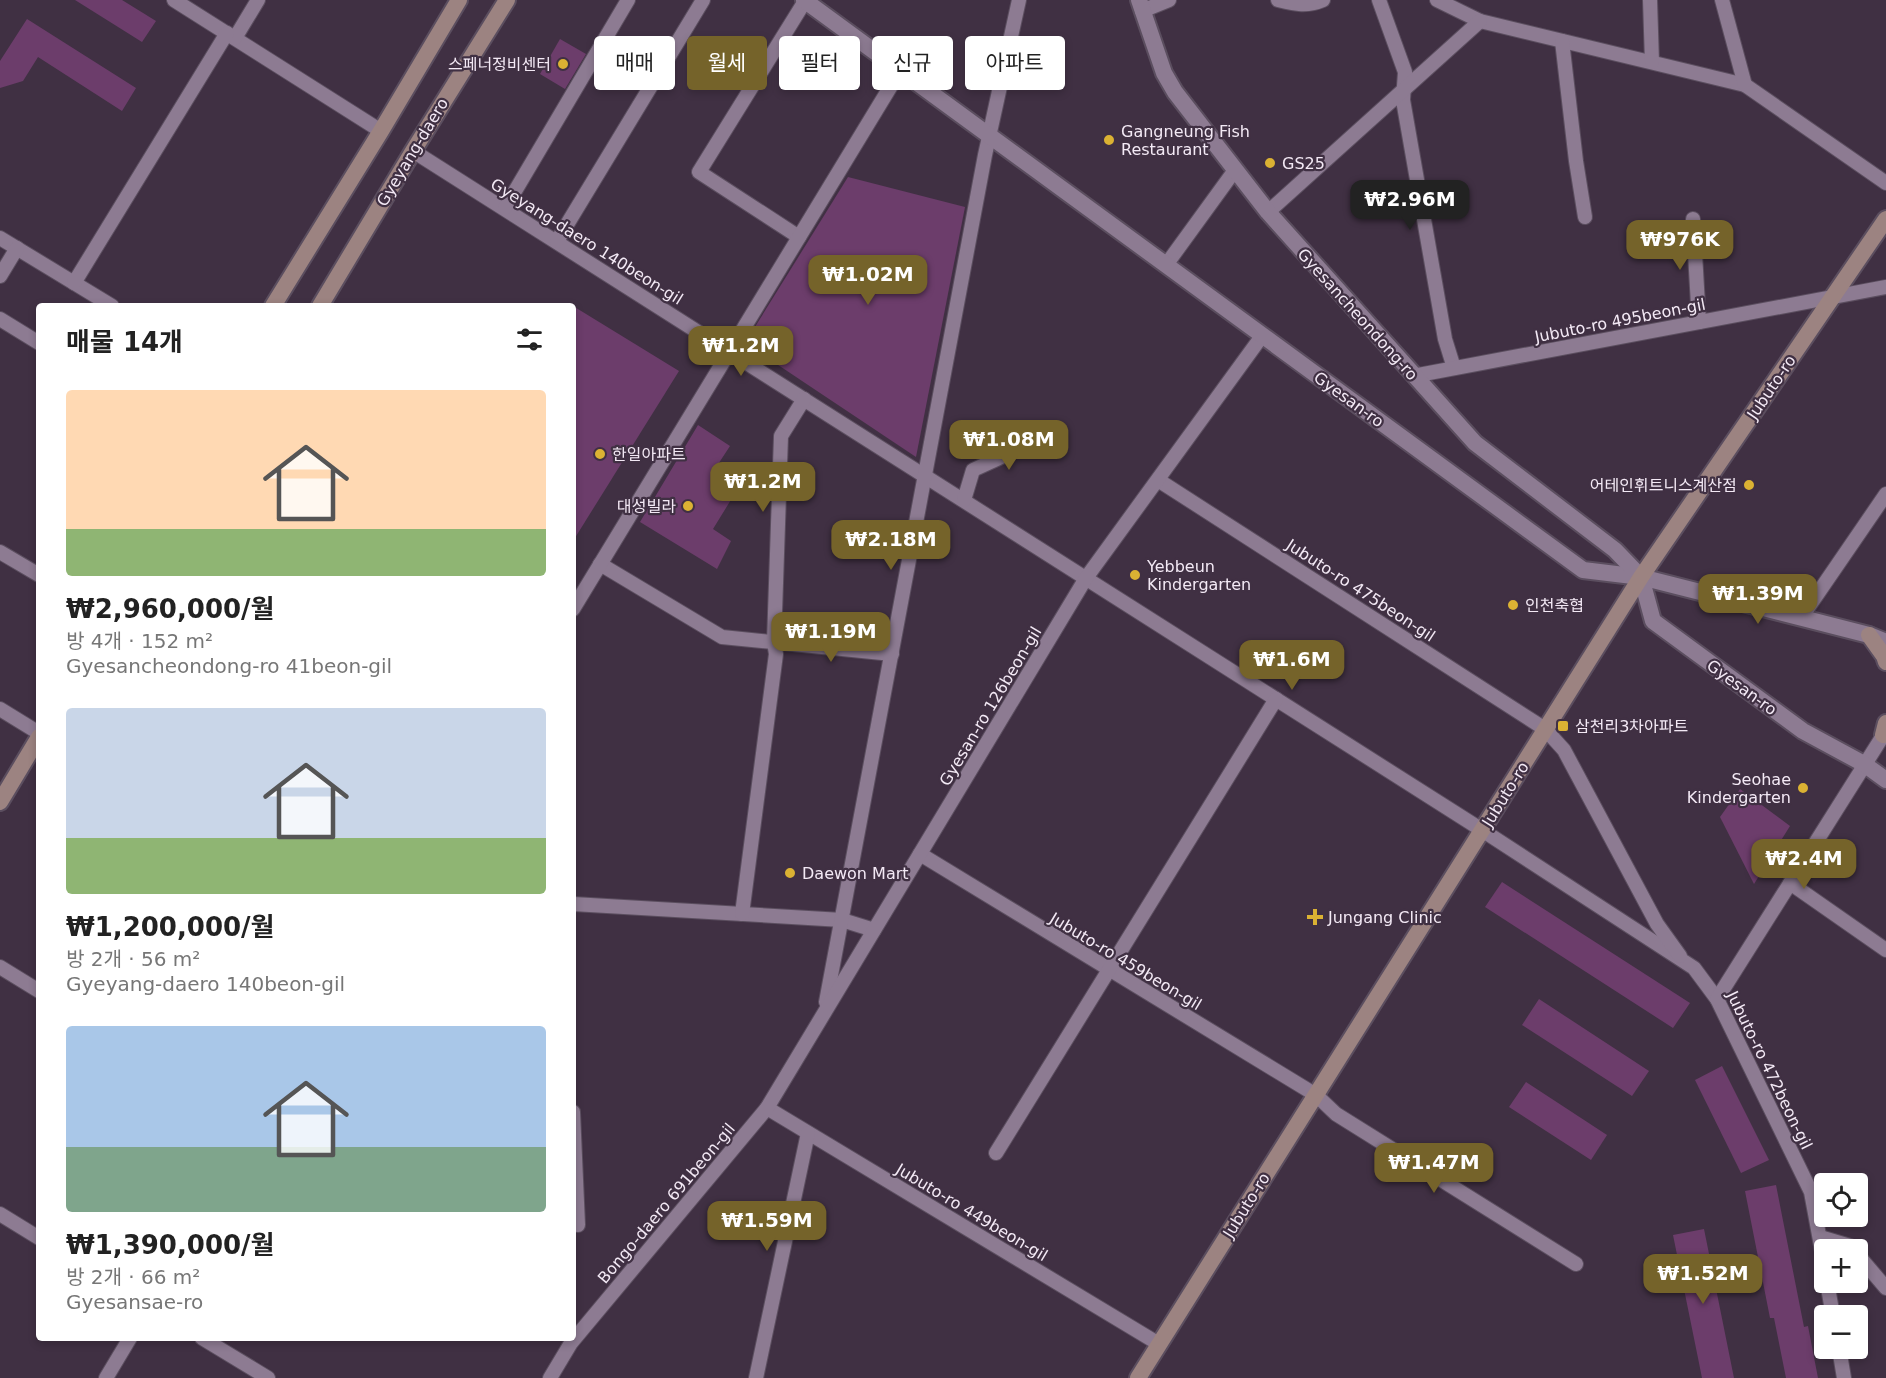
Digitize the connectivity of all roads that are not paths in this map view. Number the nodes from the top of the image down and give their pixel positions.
1 (174, 0) edge
2 (258, 0) edge
3 (459, 0) edge
4 (507, 0) edge
5 (628, 0) edge
6 (703, 0) edge
7 (1019, 0) edge
8 (1169, 0) edge
9 (1278, 0) edge
10 (1323, 0) edge
11 (1379, 0) edge
12 (1437, 0) edge
13 (1650, 0) edge
14 (1722, 0) edge
15 (804, 1) edge
16 (1141, 5) edge
17 (1480, 21) junction
18 (231, 36) junction
19 (1562, 41) junction
20 (872, 51) edge
21 (1652, 62) junction
22 (1745, 85) junction
23 (1403, 89) junction
24 (888, 90) edge
25 (926, 90) edge
26 (381, 131) junction
27 (989, 135) junction
28 (412, 151) junction
29 (1235, 170) junction
30 (1886, 183) edge
31 (505, 208) junction
32 (1268, 212) junction
33 (1585, 217) dead end
34 (1693, 219) dead end
35 (1886, 219) edge
36 (799, 237) junction
37 (0, 238) edge
38 (557, 242) junction
39 (16, 248) junction
40 (1166, 265) junction
41 (0, 276) edge
42 (74, 283) junction
43 (1886, 287) edge
44 (1833, 297) junction
45 (107, 303) edge
46 (275, 303) edge
47 (322, 303) edge
48 (0, 319) edge
49 (1699, 322) junction
50 (1262, 336) junction
51 (36, 341) edge
52 (730, 351) junction
53 (1454, 368) junction
54 (1413, 376) junction
55 (804, 399) junction
56 (1047, 436) dead end
57 (925, 476) junction
58 (1158, 480) junction
59 (1886, 494) edge
60 (964, 500) junction
61 (0, 552) edge
62 (600, 564) junction
63 (36, 573) edge
64 (1641, 577) junction
65 (1086, 578) junction
66 (576, 604) edge
67 (1801, 618) junction
68 (1869, 635) junction
69 (774, 642) junction
70 (1886, 642) edge
71 (892, 654) junction
72 (1886, 662) edge
73 (1276, 699) junction
74 (0, 710) edge
75 (1545, 729) junction
76 (1885, 730) edge
77 (36, 733) edge
78 (36, 740) edge
79 (1864, 764) junction
80 (1886, 780) edge
81 (0, 802) edge
82 (1482, 830) junction
83 (920, 854) junction
84 (1790, 883) junction
85 (576, 904) edge
86 (742, 914) junction
87 (842, 920) junction
88 (874, 930) junction
89 (1886, 950) edge
90 (1684, 962) junction
91 (0, 967) edge
92 (1108, 969) junction
93 (36, 989) edge
94 (1717, 999) junction
95 (824, 1013) junction
96 (1316, 1095) junction
97 (767, 1108) junction
98 (808, 1133) junction
99 (996, 1153) dead end
100 (576, 1180) edge
101 (0, 1214) edge
102 (578, 1225) dead end
103 (36, 1236) edge
104 (1820, 1237) joint
105 (1827, 1239) edge
106 (1576, 1264) dead end
107 (1868, 1267) edge
108 (1886, 1288) edge
109 (576, 1337) edge
110 (128, 1341) edge
111 (207, 1341) edge
112 (573, 1341) edge
113 (1160, 1344) junction
114 (1841, 1359) edge
115 (106, 1378) edge
116 (268, 1378) edge
117 (550, 1378) edge
118 (756, 1378) edge
119 (1138, 1378) edge
120 (1844, 1378) edge

1 - 18 street
2 - 18 street
3 - 26 main road
4 - 28 main road, Gyeyang-daero
5 - 31 street
6 - 38 street
7 - 27 street
8 - 16 street
9 - 10 street
11 - 23 street
12 - 17 street
13 - 21 street
14 - 22 street
15 - 20 street, Gyesan-ro
15 - 36 street
16 - 29 street, Gyesancheondong-ro
17 - 19 street
17 - 23 street
18 - 26 street
18 - 42 street
19 - 21 street
19 - 33 street
21 - 22 street
22 - 30 street
23 - 32 street
23 - 53 street
24 - 36 street
25 - 27 street, Gyesan-ro
26 - 46 main road
27 - 40 street, Gyesan-ro
27 - 57 street
28 - 31 street, Gyeyang-daero 140beon-gil
28 - 47 main road, Gyeyang-daero
29 - 32 street, Gyesancheondong-ro
29 - 40 street
31 - 38 street, Gyeyang-daero 140beon-gil
32 - 54 street, Gyesancheondong-ro
34 - 49 street
35 - 44 main road, Jubuto-ro
36 - 52 street
37 - 39 street
38 - 52 street, Gyeyang-daero 140beon-gil
39 - 41 street
39 - 42 street
40 - 50 street, Gyesan-ro
42 - 45 street
43 - 44 street, Jubuto-ro 495beon-gil
44 - 49 street, Jubuto-ro 495beon-gil
44 - 64 main road, Jubuto-ro
48 - 51 street
49 - 53 street, Jubuto-ro 495beon-gil
50 - 58 street, Gyesan-ro 126beon-gil
50 - 64 street, Gyesan-ro
52 - 55 street, Gyeyang-daero 140beon-gil
52 - 62 street
53 - 54 street, Jubuto-ro 495beon-gil
54 - 64 street, Gyesancheondong-ro
55 - 57 street, Gyeyang-daero 140beon-gil
55 - 69 street
56 - 60 street
57 - 60 street, Gyeyang-daero 140beon-gil
57 - 71 street
58 - 65 street, Gyesan-ro 126beon-gil
58 - 75 street, Jubuto-ro 475beon-gil
59 - 67 street
60 - 65 street, Gyeyang-daero 140beon-gil
61 - 63 street
62 - 66 street
62 - 69 street
64 - 67 street
64 - 75 main road, Jubuto-ro
64 - 79 street, Gyesan-ro
65 - 73 street, Gyeyang-daero 140beon-gil
65 - 83 street, Gyesan-ro 126beon-gil
67 - 68 street
68 - 70 street
68 - 72 main road
69 - 71 street
69 - 86 street
71 - 87 street
73 - 82 street, Jubuto-ro 472beon-gil
73 - 92 street
74 - 77 street
75 - 82 main road, Jubuto-ro
75 - 90 street, Jubuto-ro 475beon-gil
76 - 79 street
78 - 81 main road
79 - 80 street, Gyesan-ro
79 - 84 street
82 - 90 street, Jubuto-ro 472beon-gil
82 - 96 main road, Jubuto-ro
83 - 88 street, Gyesan-ro 126beon-gil
83 - 92 street, Jubuto-ro 459beon-gil
84 - 89 street
84 - 94 street
85 - 86 street
86 - 87 street
87 - 88 street
87 - 95 street
88 - 95 street, Gyesan-ro 126beon-gil
90 - 94 street, Jubuto-ro 472beon-gil
91 - 93 street
92 - 96 street, Jubuto-ro 459beon-gil
92 - 99 street
94 - 104 street, Jubuto-ro 472beon-gil
95 - 97 street, Gyesan-ro 126beon-gil
96 - 106 street, Jubuto-ro 459beon-gil
96 - 113 main road, Jubuto-ro
97 - 98 street, Jubuto-ro 449beon-gil
97 - 109 street, Bongo-daero 691beon-gil
98 - 113 street, Jubuto-ro 449beon-gil
98 - 118 street
100 - 102 street
101 - 103 street
104 - 105 street
107 - 108 street
110 - 115 street
111 - 116 street
112 - 117 street, Bongo-daero 691beon-gil
113 - 119 main road, Jubuto-ro
114 - 120 street

